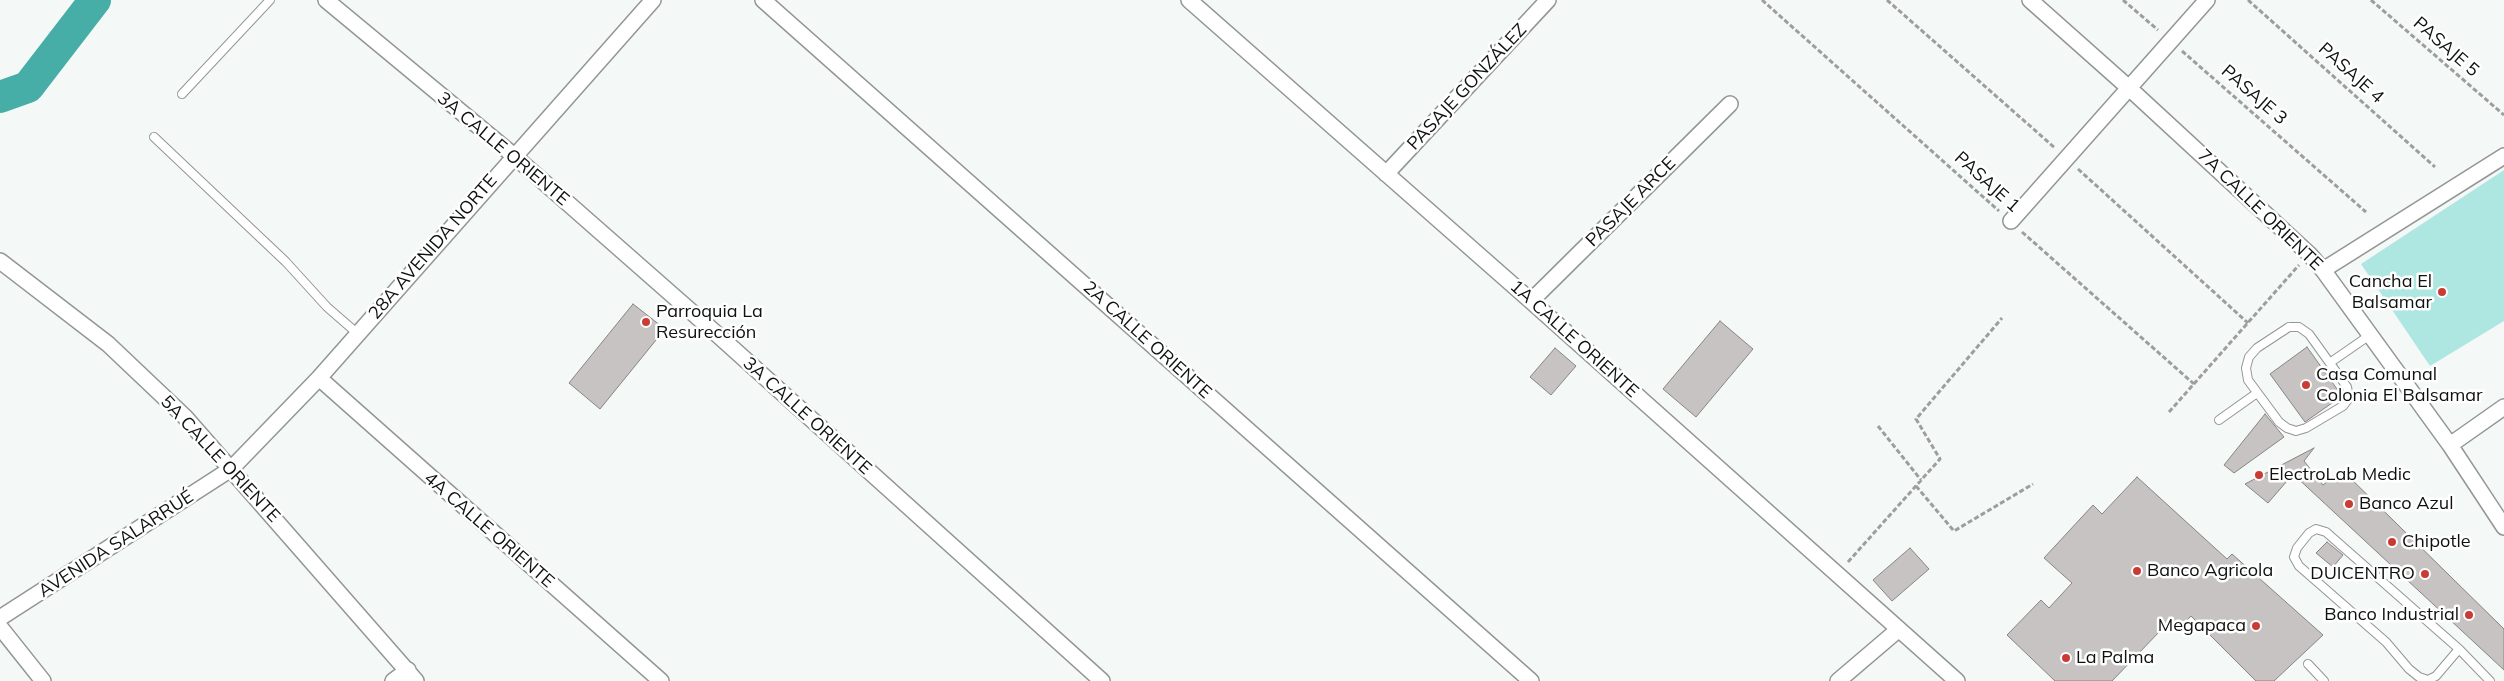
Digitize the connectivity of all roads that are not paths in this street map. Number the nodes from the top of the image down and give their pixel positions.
1 (270, 0) edge
2 (326, 0) edge
3 (653, 0) edge
4 (763, 0) edge
5 (1189, 0) edge
6 (1548, 0) edge
7 (2030, 0) edge
8 (2208, 0) edge
9 (2129, 88) junction
10 (182, 94) dead end
11 (1730, 104) dead end
12 (154, 137) dead end
13 (513, 155) junction
14 (2504, 156) edge
15 (1386, 174) junction
16 (2011, 221) road end
17 (0, 261) edge
18 (2323, 270) junction
19 (1531, 301) junction
20 (358, 334) junction
21 (2370, 335) junction
22 (2331, 362) junction
23 (319, 378) junction
24 (2257, 393) junction
25 (2504, 407) edge
26 (2219, 420) dead end
27 (2450, 445) junction
28 (232, 469) junction
29 (2504, 527) edge
30 (0, 618) edge
31 (0, 627) edge
32 (1899, 629) junction
33 (2459, 649) junction
34 (2308, 664) dead end
35 (412, 676) edge
36 (44, 681) edge
37 (393, 681) edge
38 (661, 681) edge
39 (1102, 681) edge
40 (1531, 681) edge
41 (1838, 681) edge
42 (1957, 681) edge
43 (2324, 681) edge
44 (2490, 681) edge

1 - 10 lane
2 - 13 street, 3A CALLE ORIENTE
3 - 13 street, 28A AVENIDA NORTE
4 - 40 street, 2A CALLE ORIENTE
5 - 15 street, 1A CALLE ORIENTE
6 - 15 street, PASAJE GONZÁLEZ
7 - 9 street, 7A CALLE ORIENTE
8 - 9 street
9 - 16 street
9 - 18 street, 7A CALLE ORIENTE
11 - 19 street, PASAJE ARCE
12 - 20 lane
13 - 20 street, 28A AVENIDA NORTE
13 - 39 street, 3A CALLE ORIENTE
14 - 18 street
15 - 19 street, 1A CALLE ORIENTE
17 - 28 street, 5A CALLE ORIENTE
18 - 21 street, 7A CALLE ORIENTE
19 - 32 street, 1A CALLE ORIENTE
20 - 23 street, 28A AVENIDA NORTE
21 - 22 lane
21 - 27 street, 7A CALLE ORIENTE
22 - 24 lane
22 - 24 lane
23 - 28 street, 28A AVENIDA NORTE
23 - 38 street, 4A CALLE ORIENTE
24 - 26 lane
25 - 27 street
27 - 29 street, 7A CALLE ORIENTE
28 - 30 street, AVENIDA SALARRUÉ
28 - 35 street, 5A CALLE ORIENTE
31 - 36 street
32 - 41 street
32 - 42 street, 1A CALLE ORIENTE
33 - 33 lane
33 - 44 lane
34 - 43 lane
35 - 37 street

